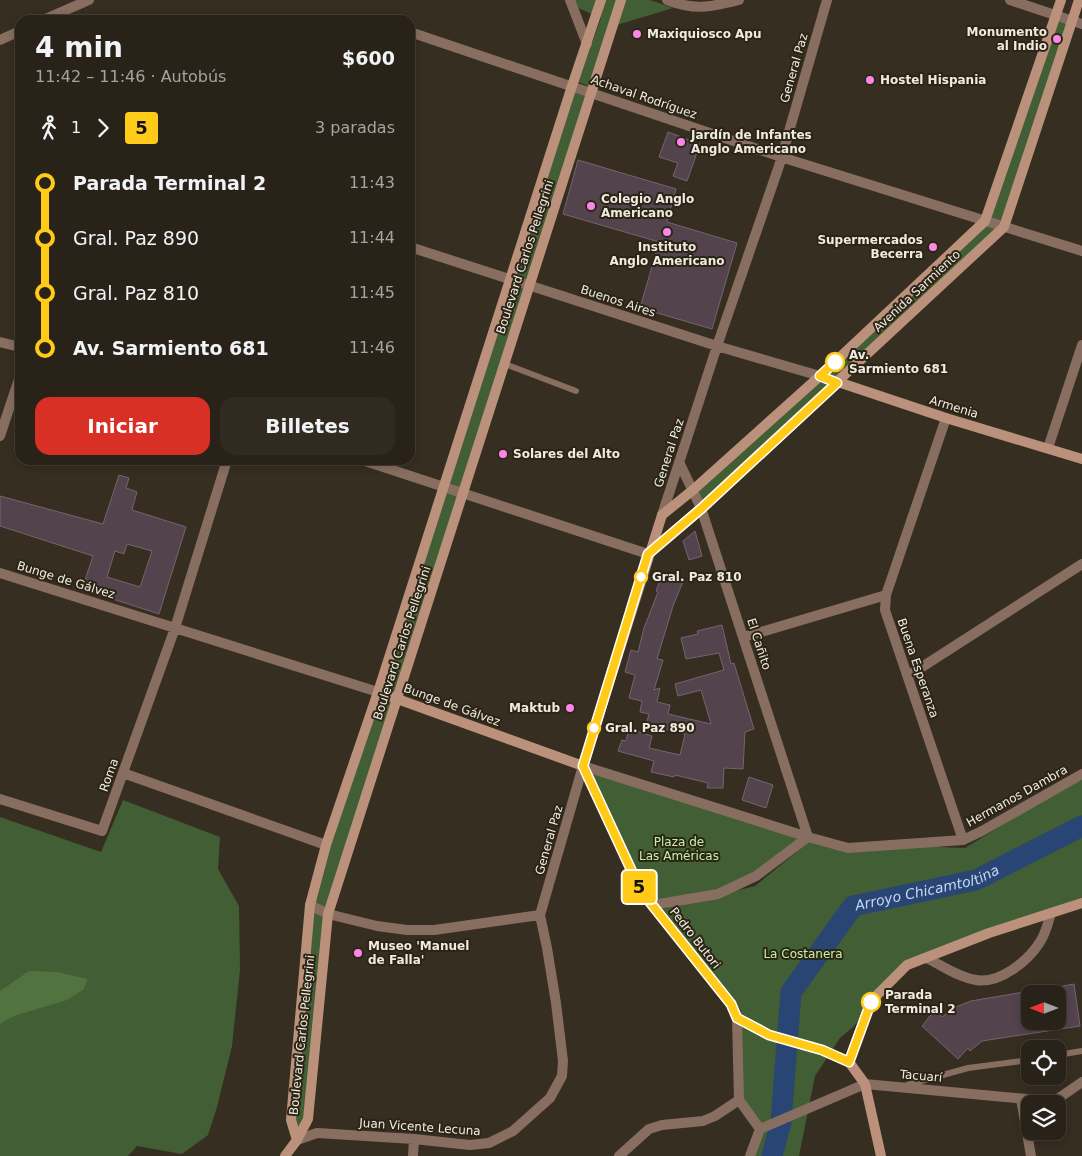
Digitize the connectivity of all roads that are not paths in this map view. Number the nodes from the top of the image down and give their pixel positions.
1 (88, 0) edge
2 (570, 0) edge
3 (601, 0) edge
4 (622, 0) edge
5 (667, 0) edge
6 (739, 0) edge
7 (828, 0) edge
8 (1010, 0) edge
9 (1061, 0) edge
10 (1079, 0) edge
11 (54, 15) edge
12 (1056, 16) junction
13 (1077, 23) edge
14 (15, 33) edge
15 (415, 34) edge
16 (0, 40) edge
17 (587, 44) junction
18 (572, 86) junction
19 (590, 93) junction
20 (781, 157) junction
21 (985, 222) junction
22 (1004, 227) junction
23 (415, 249) edge
24 (1082, 251) edge
25 (511, 279) junction
26 (530, 285) junction
27 (0, 342) edge
28 (1082, 345) edge
29 (15, 346) edge
30 (717, 346) junction
31 (504, 364) junction
32 (820, 376) junction
33 (837, 383) junction
34 (15, 391) edge
35 (576, 391) dead end
36 (946, 418) junction
37 (0, 436) edge
38 (1048, 448) junction
39 (1082, 460) edge
40 (679, 462) junction
41 (226, 465) edge
42 (378, 465) edge
43 (444, 486) junction
44 (693, 490) junction
45 (463, 493) junction
46 (702, 508) junction
47 (662, 515) junction
48 (648, 554) junction
49 (1082, 564) edge
50 (0, 573) edge
51 (886, 596) junction
52 (175, 628) junction
53 (744, 637) junction
54 (908, 676) junction
55 (378, 692) junction
56 (398, 699) junction
57 (583, 766) junction
58 (123, 773) junction
59 (1082, 774) edge
60 (0, 799) edge
61 (808, 838) junction
62 (963, 840) junction
63 (326, 845) junction
64 (310, 905) junction
65 (653, 906) junction
66 (1081, 906) edge
67 (1051, 913) junction
68 (328, 914) junction
69 (540, 915) junction
70 (926, 958) junction
71 (737, 1018) junction
72 (1082, 1051) edge
73 (1066, 1054) edge
74 (1021, 1061) edge
75 (849, 1062) junction
76 (1082, 1082) edge
77 (865, 1084) junction
78 (901, 1087) junction
79 (1063, 1095) edge
80 (1021, 1098) edge
81 (739, 1100) junction
82 (760, 1129) junction
83 (414, 1139) junction
84 (297, 1140) junction
85 (1028, 1140) edge
86 (280, 1156) edge
87 (285, 1156) edge
88 (413, 1156) edge
89 (619, 1156) edge
90 (750, 1156) edge
91 (881, 1156) edge
92 (1031, 1156) edge

1 - 11 street
2 - 17 street
3 - 17 street, Boulevard Carlos Pellegrini
4 - 19 street, Boulevard Carlos Pellegrini
5 - 6 street
7 - 20 street, General Paz
8 - 12 street
9 - 12 street, Avenida Sarmiento
10 - 13 street, Avenida Sarmiento
12 - 13 street
12 - 21 street, Avenida Sarmiento
13 - 22 street, Avenida Sarmiento
14 - 16 street
15 - 18 street, Achaval Rodríguez
17 - 18 street, Boulevard Carlos Pellegrini
18 - 19 street, Achaval Rodríguez
18 - 25 street, Boulevard Carlos Pellegrini
19 - 20 street, Achaval Rodríguez
19 - 26 street, Boulevard Carlos Pellegrini
20 - 21 street, Achaval Rodríguez
20 - 30 street, General Paz
21 - 22 street, Achaval Rodríguez
21 - 32 street, Avenida Sarmiento
22 - 24 street, Achaval Rodríguez
22 - 33 street, Avenida Sarmiento
23 - 25 street, Buenos Aires
25 - 26 street, Buenos Aires
25 - 43 street, Boulevard Carlos Pellegrini
26 - 30 street, Buenos Aires
26 - 31 street, Boulevard Carlos Pellegrini
27 - 29 street
28 - 38 street
30 - 32 street, Buenos Aires
30 - 40 street, General Paz
31 - 35 lane
31 - 45 street, Boulevard Carlos Pellegrini
32 - 33 street, Armenia
32 - 44 street, Avenida Sarmiento
33 - 36 street, Armenia
33 - 46 street, Avenida Sarmiento
34 - 37 street
36 - 38 street, Armenia
36 - 51 street, Buena Esperanza
38 - 39 street, Armenia
40 - 44 street, El Cañito
40 - 47 street, General Paz
41 - 52 street, Roma
42 - 43 street
43 - 45 street
43 - 55 street, Boulevard Carlos Pellegrini
44 - 46 street, El Cañito
44 - 47 street, Avenida Sarmiento
45 - 48 street
45 - 56 street, Boulevard Carlos Pellegrini
46 - 48 street, Avenida Sarmiento
46 - 53 street, El Cañito
47 - 48 street, General Paz
48 - 57 street, General Paz
49 - 54 street
50 - 52 street, Bunge de Gálvez
51 - 53 street
51 - 54 street, Buena Esperanza
52 - 55 street, Bunge de Gálvez
52 - 58 street, Roma
53 - 61 street, El Cañito
54 - 62 street, Buena Esperanza
55 - 56 street, Bunge de Gálvez
55 - 63 street, Boulevard Carlos Pellegrini
56 - 57 street, Bunge de Gálvez
56 - 68 street, Boulevard Carlos Pellegrini
57 - 61 street, Bunge de Gálvez
57 - 65 street, Pedro Butori
57 - 69 street, General Paz
58 - 60 street, Roma
58 - 63 street
59 - 62 street, Hermanos Dambra
61 - 62 street, Hermanos Dambra
61 - 65 street
63 - 64 street, Boulevard Carlos Pellegrini
64 - 68 street
64 - 84 street, Boulevard Carlos Pellegrini
65 - 71 street, Pedro Butori
66 - 67 street
67 - 70 street
67 - 70 street
68 - 69 street
68 - 84 street, Boulevard Carlos Pellegrini
69 - 83 street, Juan Vicente Lecuna
70 - 75 street
71 - 75 street
71 - 81 street, Pedro Butori
72 - 73 lane
74 - 78 lane
75 - 77 street
76 - 79 street, Tacuarí
77 - 78 street, Tacuarí
77 - 82 street, Tacuarí
77 - 91 street
78 - 80 street, Tacuarí
81 - 82 street
81 - 89 street
82 - 90 street
83 - 84 street, Juan Vicente Lecuna
83 - 88 street
84 - 86 street
84 - 87 street
85 - 92 street

